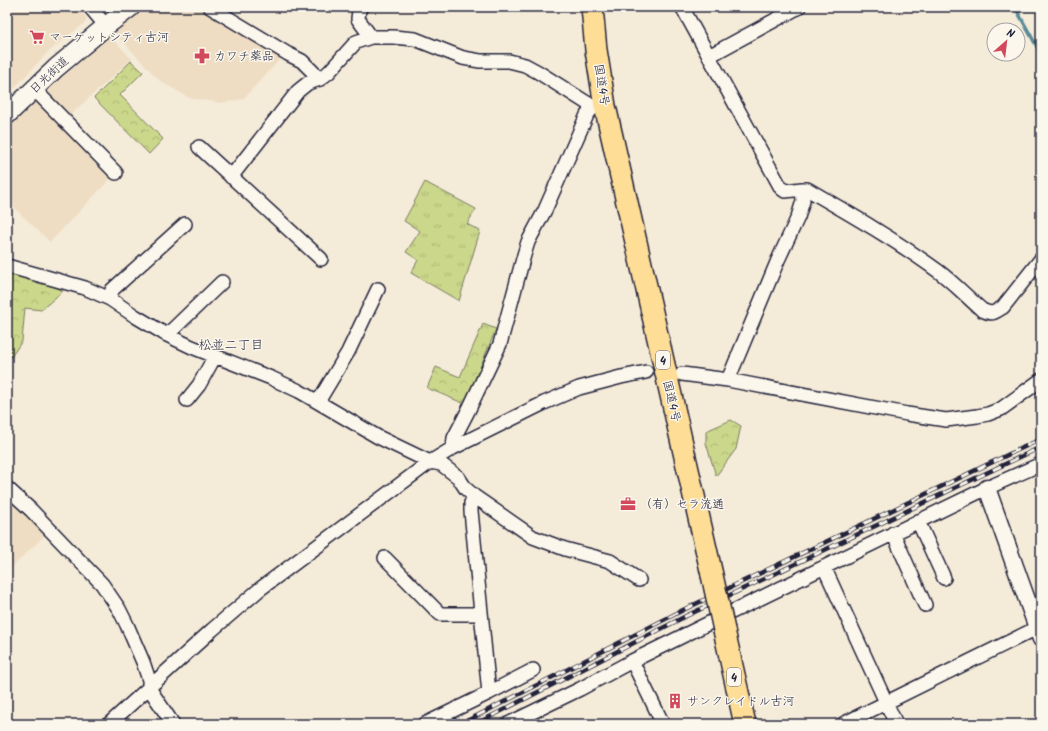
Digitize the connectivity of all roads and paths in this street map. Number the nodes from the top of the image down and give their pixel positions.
1 (90, 7) edge
2 (131, 7) edge
3 (210, 7) edge
4 (361, 7) edge
5 (592, 7) edge
6 (682, 7) edge
7 (799, 7) edge
8 (106, 26) junction
9 (371, 37) junction
10 (709, 56) junction
11 (320, 80) junction
12 (34, 89) junction
13 (600, 106) junction
14 (7, 115) edge
15 (199, 147) dead end
16 (116, 173) dead end
17 (231, 177) junction
18 (802, 189) junction
19 (185, 224) dead end
20 (321, 259) dead end
21 (1041, 259) edge
22 (7, 266) edge
23 (222, 282) dead end
24 (378, 289) dead end
25 (110, 299) junction
26 (167, 335) junction
27 (215, 356) junction
28 (646, 372) dead end
29 (682, 374) dead end
30 (728, 380) junction
31 (1041, 380) edge
32 (187, 400) dead end
33 (318, 402) junction
34 (453, 448) junction
35 (430, 462) junction
36 (1041, 464) edge
37 (7, 488) edge
38 (986, 488) junction
39 (474, 496) junction
40 (918, 521) junction
41 (893, 534) junction
42 (385, 558) dead end
43 (824, 568) junction
44 (944, 578) dead end
45 (640, 580) dead end
46 (925, 605) dead end
47 (481, 614) junction
48 (1039, 634) edge
49 (632, 661) junction
50 (533, 670) dead end
51 (149, 688) junction
52 (489, 693) junction
53 (886, 703) junction
54 (109, 724) edge
55 (173, 724) edge
56 (425, 724) edge
57 (508, 724) edge
58 (663, 724) edge
59 (745, 724) edge
60 (843, 724) edge
61 (896, 724) edge

1 - 8 street
2 - 8 main road, 日光街道
3 - 11 street
4 - 9 street
5 - 13 highway, 国道4号 / 4
6 - 10 street
7 - 10 street
8 - 12 main road, 日光街道
9 - 11 street
9 - 13 street
10 - 18 street
11 - 17 street
12 - 14 main road, 日光街道
12 - 16 street
13 - 34 street
13 - 59 highway, 国道4号 / 4, bridge
15 - 17 street
17 - 20 street
18 - 21 street
18 - 30 street
19 - 25 street
22 - 25 street
23 - 26 street
24 - 33 street
25 - 26 street
26 - 27 street
27 - 32 street
27 - 33 street
28 - 34 street
29 - 30 street
30 - 31 street
33 - 35 street
34 - 35 street
35 - 39 street
35 - 51 street
36 - 38 street
37 - 51 street
38 - 40 street
38 - 48 street
39 - 45 street
39 - 47 street
40 - 41 street
40 - 44 street
41 - 43 street
41 - 46 street
42 - 47 street
43 - 49 street
43 - 53 street
47 - 52 street
48 - 53 street
49 - 57 street
49 - 58 street
50 - 52 street
51 - 54 street
51 - 55 street
52 - 56 street
53 - 60 street
53 - 61 street

